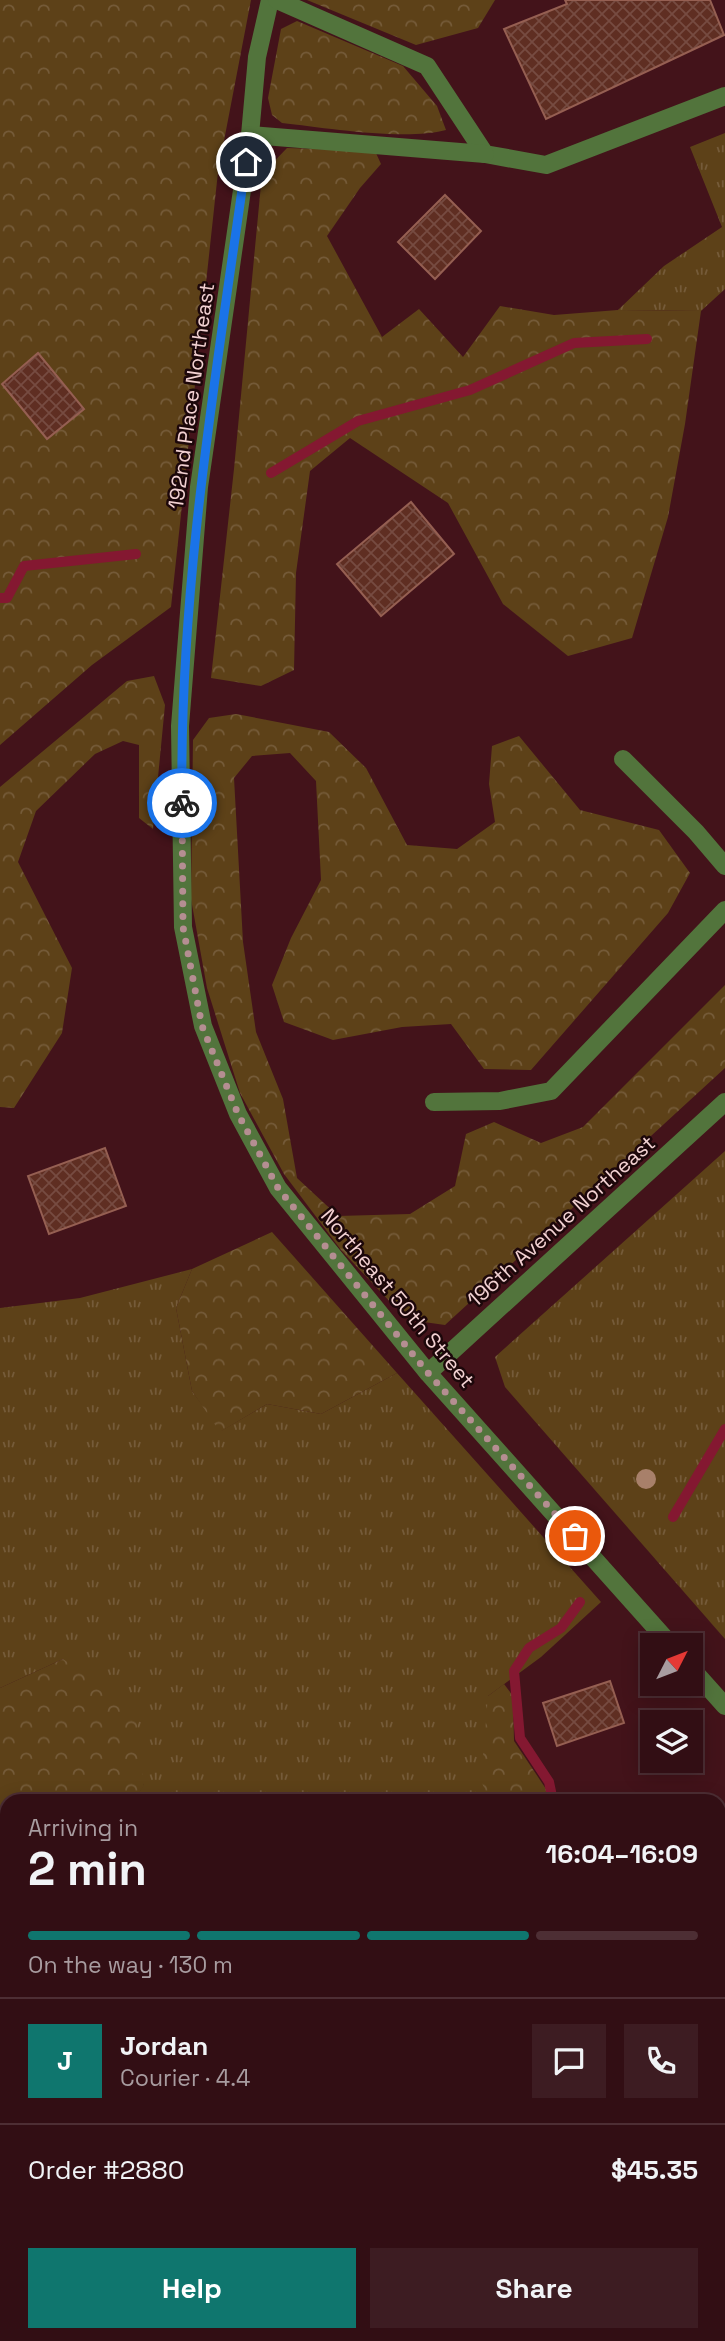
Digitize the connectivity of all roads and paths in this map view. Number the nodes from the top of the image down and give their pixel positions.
1 (270, 0) edge
2 (277, 0) edge
3 (725, 96) edge
4 (250, 135) junction
5 (485, 154) junction
6 (623, 759) dead end
7 (725, 866) edge
8 (725, 910) edge
9 (183, 927) joint
10 (433, 1102) dead end
11 (725, 1102) edge
12 (428, 1373) junction
13 (660, 1633) edge
14 (704, 1683) edge
15 (725, 1706) edge

1 - 4 street, 192nd Place Northeast
2 - 5 street
3 - 5 street
4 - 5 street
4 - 9 street, 192nd Place Northeast
6 - 7 street
8 - 10 street
9 - 12 street, Northeast 50th Street
11 - 12 street, 196th Avenue Northeast
12 - 13 street, Northeast 50th Street
14 - 15 street

